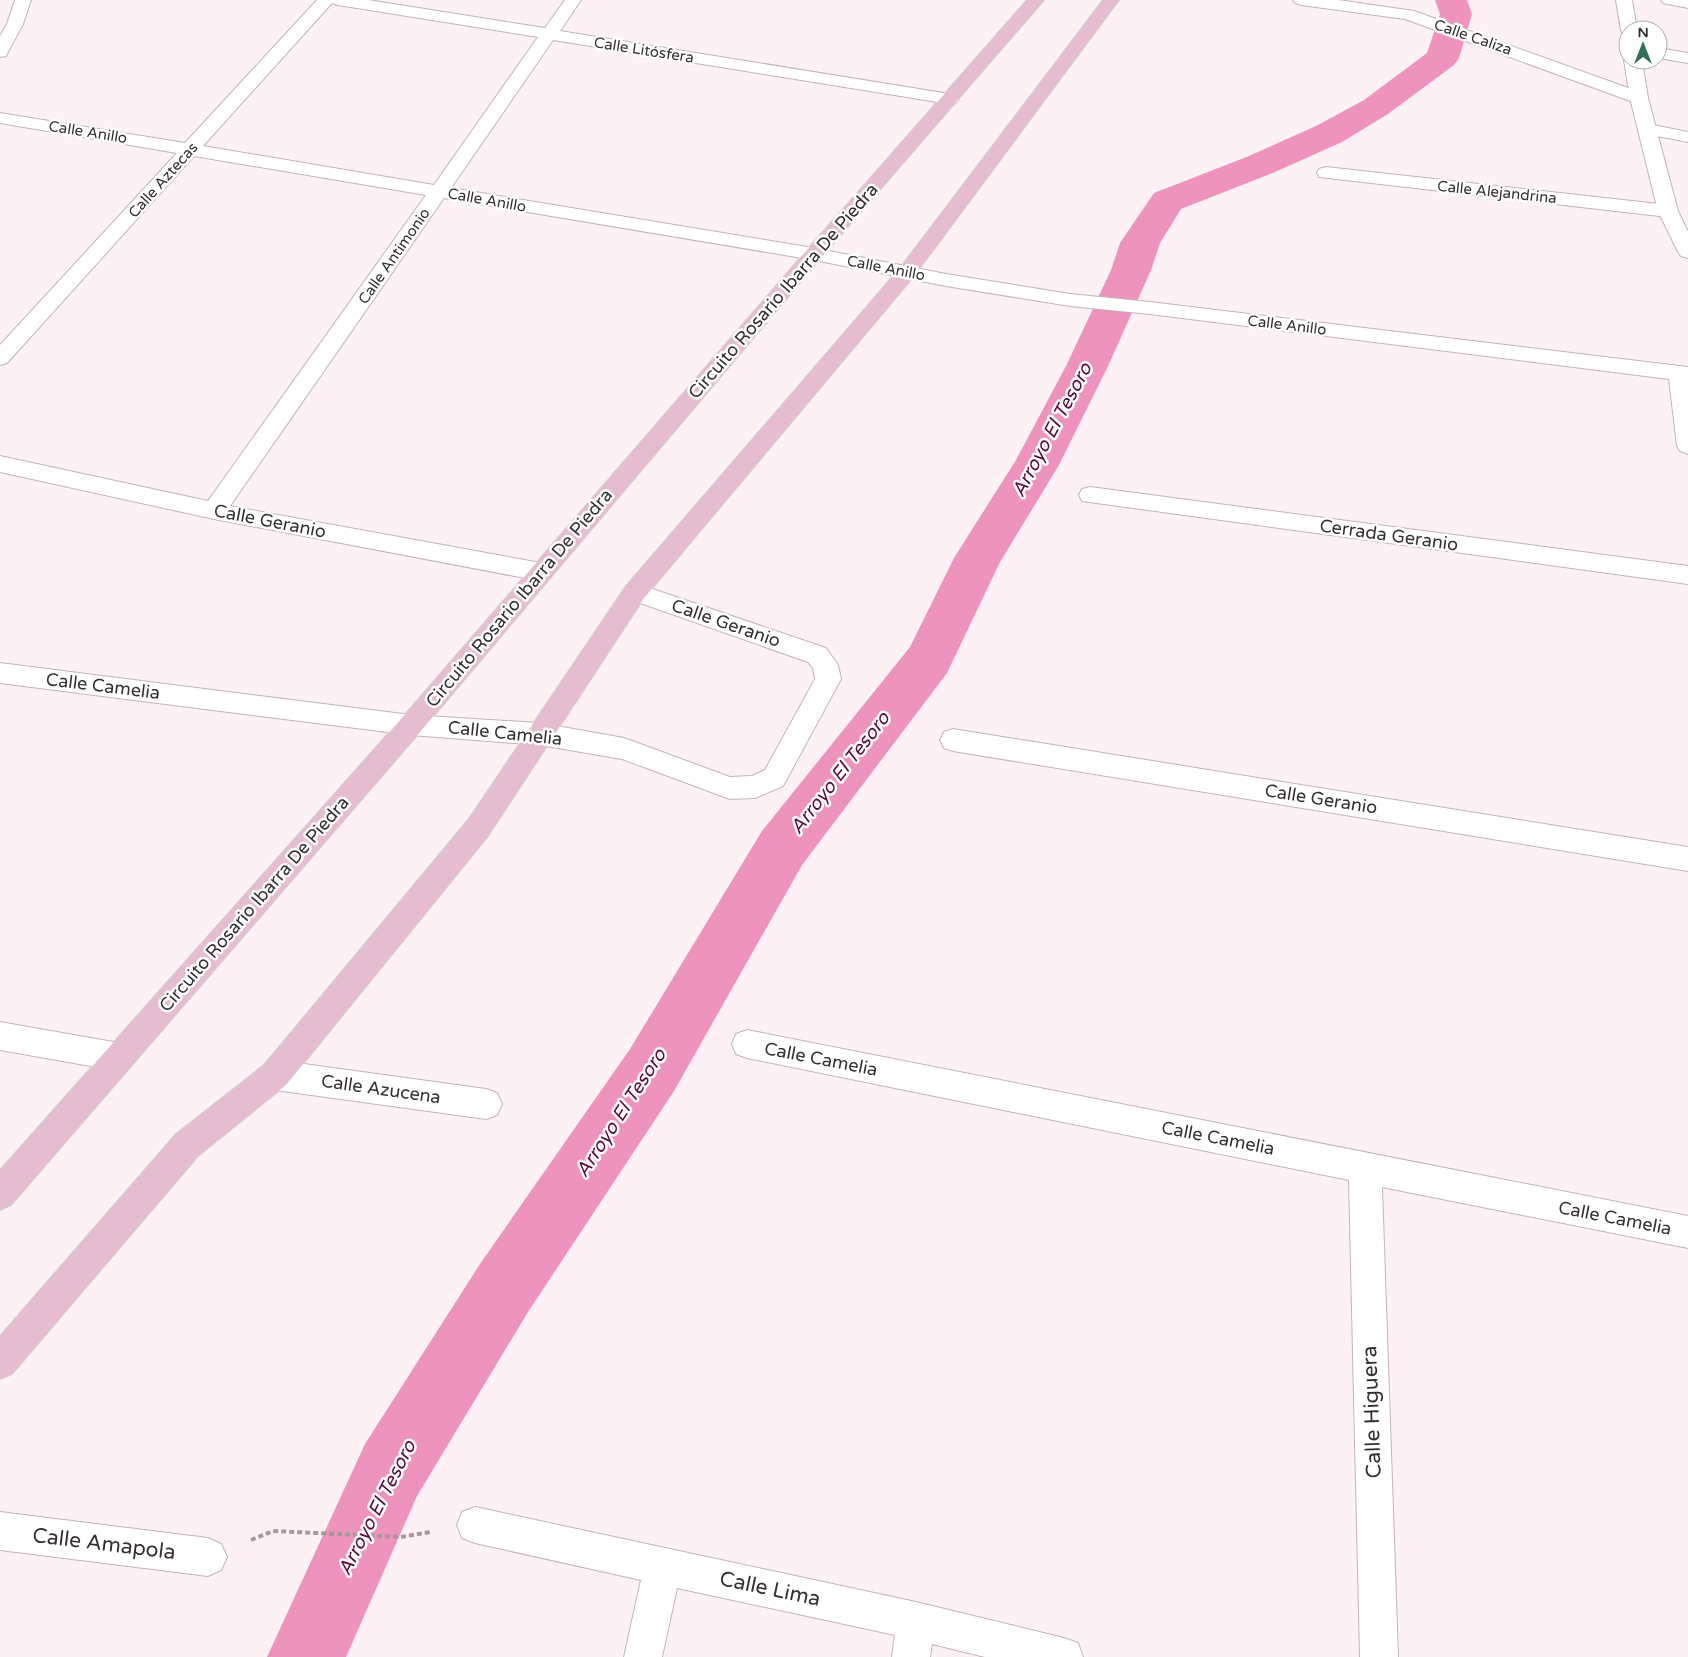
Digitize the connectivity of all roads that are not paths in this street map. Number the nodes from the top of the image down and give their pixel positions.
1 (23, 0) edge
2 (326, 0) edge
3 (338, 0) edge
4 (572, 0) edge
5 (1036, 0) edge
6 (1111, 0) edge
7 (1301, 0) edge
8 (1624, 0) edge
9 (1668, 0) edge
10 (1688, 3) edge
11 (1627, 20) edge
12 (548, 34) junction
13 (0, 52) edge
14 (1668, 55) edge
15 (1688, 58) edge
16 (1635, 70) edge
17 (1639, 98) junction
18 (950, 99) junction
19 (0, 118) edge
20 (1648, 129) junction
21 (1688, 137) edge
22 (192, 149) junction
23 (1326, 173) dead end
24 (440, 192) junction
25 (1668, 211) junction
26 (1688, 252) edge
27 (814, 254) junction
28 (907, 272) junction
29 (0, 358) edge
30 (1683, 374) edge
31 (1688, 446) edge
32 (0, 464) edge
33 (1090, 495) dead end
34 (214, 511) junction
35 (541, 572) junction
36 (1688, 574) edge
37 (635, 592) junction
38 (817, 655) joint
39 (0, 673) edge
40 (411, 725) junction
41 (540, 734) junction
42 (953, 740) dead end
43 (1688, 859) edge
44 (0, 1036) edge
45 (747, 1044) dead end
46 (119, 1057) junction
47 (275, 1075) junction
48 (486, 1104) dead end
49 (1365, 1168) junction
50 (0, 1194) edge
51 (1688, 1232) edge
52 (0, 1362) edge
53 (475, 1525) dead end
54 (0, 1531) edge
55 (208, 1557) dead end
56 (662, 1565) junction
57 (916, 1620) junction
58 (643, 1657) edge
59 (911, 1657) edge
60 (1064, 1657) edge
61 (1379, 1657) edge

1 - 13 street
2 - 22 street, Calle Aztecas
3 - 12 street, Calle Litósfera
4 - 12 street, Calle Antimonio
5 - 18 main road, Circuito Rosario Ibarra De Piedra
6 - 28 main road
7 - 17 street, Calle Caliza
8 - 11 street
9 - 10 street
12 - 18 street, Calle Litósfera
12 - 24 street, Calle Antimonio
14 - 15 street
16 - 17 street
17 - 20 street
18 - 27 main road, Circuito Rosario Ibarra De Piedra
19 - 22 street, Calle Anillo
20 - 21 street
20 - 25 street
22 - 24 street, Calle Anillo
22 - 29 street, Calle Aztecas
23 - 25 street, Calle Alejandrina
24 - 27 street, Calle Anillo
24 - 34 street, Calle Antimonio
25 - 26 street
27 - 28 street, Calle Anillo
27 - 35 main road, Circuito Rosario Ibarra De Piedra
28 - 30 street, Calle Anillo
28 - 37 main road
30 - 31 street
32 - 34 street, Calle Geranio
33 - 36 street, Cerrada Geranio
34 - 35 street, Calle Geranio
35 - 40 main road, Circuito Rosario Ibarra De Piedra
37 - 38 street, Calle Geranio
37 - 41 main road
38 - 41 street, Calle Camelia
39 - 40 street, Calle Camelia
40 - 41 street, Calle Camelia
40 - 46 main road, Circuito Rosario Ibarra De Piedra
41 - 47 main road
42 - 43 street, Calle Geranio
44 - 46 street
45 - 49 street, Calle Camelia
46 - 50 main road, Circuito Rosario Ibarra De Piedra
47 - 48 street, Calle Azucena
47 - 52 main road
49 - 51 street, Calle Camelia
49 - 61 street, Calle Higuera
53 - 56 street, Calle Lima
54 - 55 street, Calle Amapola
56 - 57 street, Calle Lima
56 - 58 street
57 - 59 street
57 - 60 street, Calle Lima

